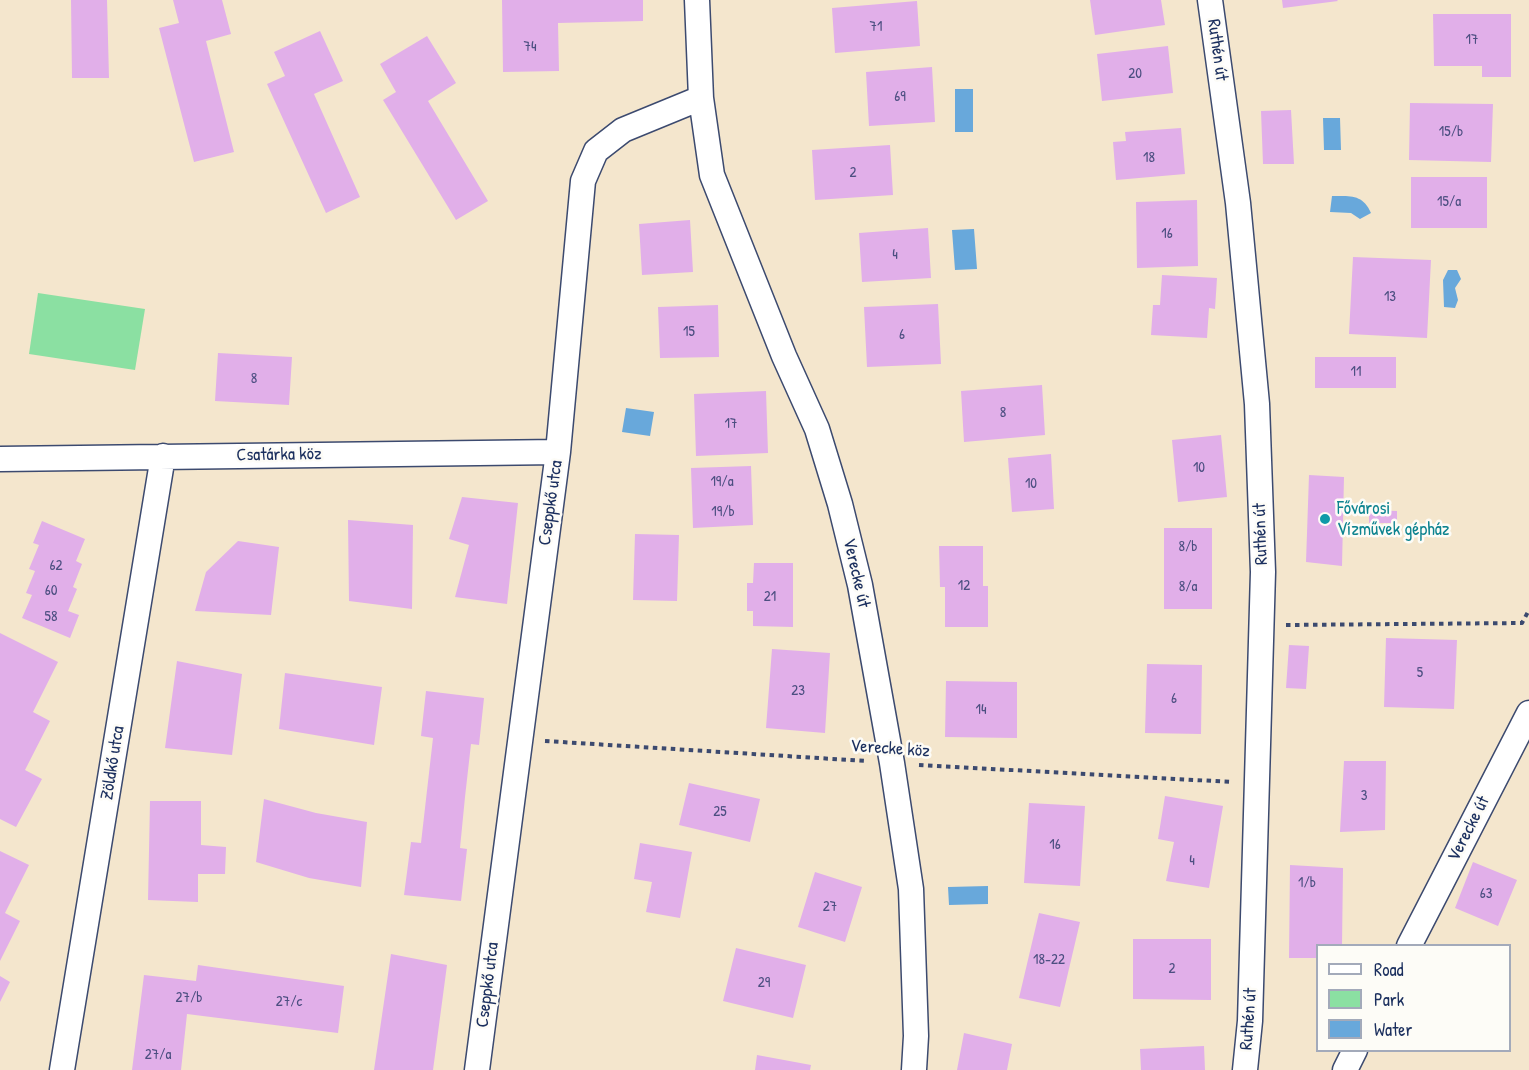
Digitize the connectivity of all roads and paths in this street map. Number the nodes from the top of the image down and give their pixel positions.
1 (697, 0) edge
2 (1210, 0) edge
3 (701, 98) junction
4 (558, 452) junction
5 (163, 456) junction
6 (0, 459) edge
7 (1529, 610) edge
8 (1262, 625) junction
9 (1529, 713) edge
10 (520, 739) junction
11 (892, 763) junction
12 (1258, 783) junction
13 (1410, 944) edge
14 (1354, 1052) edge
15 (62, 1070) edge
16 (477, 1070) edge
17 (914, 1070) edge
18 (1245, 1070) edge
19 (1344, 1070) edge

1 - 3 street
2 - 8 street, Ruthén út
3 - 4 street, Cseppkő utca
3 - 11 street, Verecke út
4 - 5 street, Csatárka köz
4 - 10 street, Cseppkő utca
5 - 6 street, Csatárka köz
5 - 15 street, Zöldkő utca
7 - 8 path
8 - 12 street, Ruthén út
9 - 13 street, Verecke út
10 - 11 path, Verecke köz
10 - 16 street, Cseppkő utca
11 - 12 path, Verecke köz
11 - 17 street, Verecke út
12 - 18 street, Ruthén út
14 - 19 street

